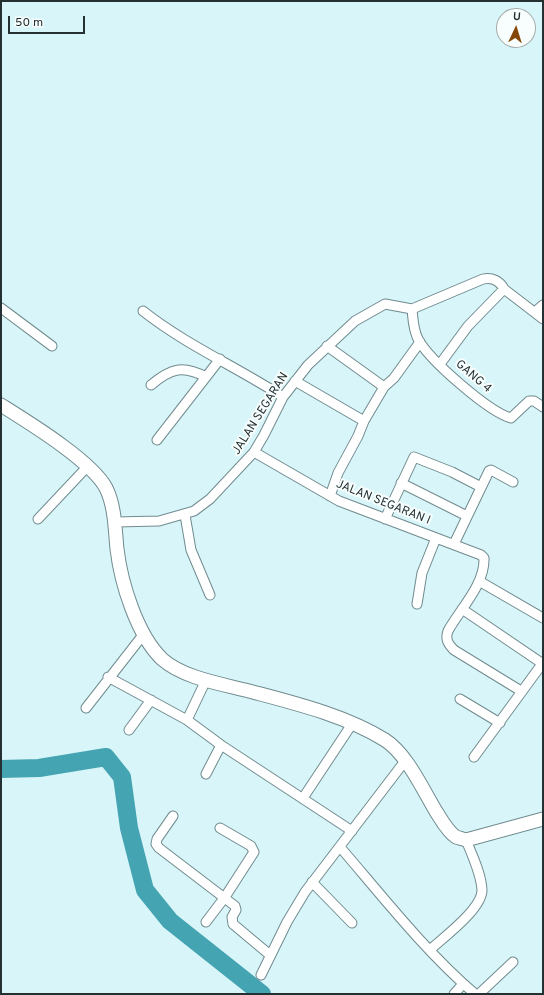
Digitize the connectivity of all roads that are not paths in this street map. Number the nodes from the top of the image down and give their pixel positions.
1 (504, 289) junction
2 (543, 305) edge
3 (1, 308) edge
4 (412, 309) junction
5 (143, 311) dead end
6 (535, 312) junction
7 (543, 318) edge
8 (420, 342) junction
9 (52, 346) dead end
10 (327, 346) junction
11 (220, 359) junction
12 (440, 364) junction
13 (206, 377) junction
14 (295, 381) junction
15 (151, 385) dead end
16 (384, 387) junction
17 (283, 397) junction
18 (1, 405) edge
19 (543, 407) edge
20 (364, 421) junction
21 (157, 440) dead end
22 (254, 452) junction
23 (87, 467) junction
24 (513, 482) dead end
25 (401, 483) junction
26 (481, 487) junction
27 (330, 496) junction
28 (463, 514) dead end
29 (185, 515) junction
30 (385, 519) junction
31 (38, 520) dead end
32 (115, 522) junction
33 (436, 538) junction
34 (454, 544) junction
35 (479, 581) junction
36 (210, 595) dead end
37 (417, 604) dead end
38 (462, 609) junction
39 (543, 618) edge
40 (143, 635) junction
41 (542, 664) edge
42 (108, 677) junction
43 (206, 680) junction
44 (521, 691) junction
45 (460, 699) dead end
46 (151, 700) junction
47 (86, 708) dead end
48 (187, 720) junction
49 (500, 723) junction
50 (352, 724) junction
51 (129, 730) dead end
52 (222, 745) junction
53 (474, 757) dead end
54 (405, 761) junction
55 (206, 774) dead end
56 (303, 798) junction
57 (173, 816) dead end
58 (543, 819) edge
59 (220, 828) dead end
60 (352, 831) junction
61 (466, 840) junction
62 (340, 847) junction
63 (312, 882) junction
64 (225, 897) junction
65 (206, 922) dead end
66 (352, 923) dead end
67 (431, 949) junction
68 (270, 955) junction
69 (513, 962) dead end
70 (261, 974) dead end
71 (463, 984) junction
72 (454, 994) edge
73 (475, 994) edge
74 (479, 994) edge

1 - 4 street
1 - 6 street
1 - 12 street
2 - 6 street
3 - 9 street
4 - 8 street, GANG 4
4 - 10 street, JALAN SEGARAN
5 - 11 street
6 - 7 street
8 - 12 street, GANG 4
8 - 16 street
10 - 14 street, JALAN SEGARAN
10 - 16 street
11 - 13 street
11 - 17 street
12 - 19 street, GANG 4
13 - 15 street
13 - 21 street
14 - 17 street, JALAN SEGARAN
14 - 20 street
16 - 20 street
17 - 22 street, JALAN SEGARAN
18 - 23 street
20 - 27 street
22 - 27 street, JALAN SEGARAN I
22 - 29 street, JALAN SEGARAN
23 - 31 street
23 - 32 street
24 - 26 street
25 - 26 street
25 - 28 street
25 - 30 street
26 - 34 street
27 - 30 street, JALAN SEGARAN I
29 - 32 street, JALAN SEGARAN
29 - 36 street
30 - 33 street, JALAN SEGARAN I
32 - 40 street
33 - 34 street, JALAN SEGARAN I
33 - 37 street
34 - 35 street, JALAN SEGARAN I
35 - 38 street
35 - 39 street
38 - 41 street
38 - 44 street
40 - 42 street
40 - 43 street
41 - 44 street
42 - 46 street
42 - 47 street
43 - 48 street
43 - 50 street
44 - 49 street
45 - 49 street
46 - 48 street
46 - 51 street
48 - 52 street
49 - 53 street
50 - 54 street
50 - 56 street
52 - 55 street
52 - 56 street
54 - 60 street
54 - 61 street
56 - 60 street
57 - 64 street
58 - 61 street
59 - 64 street
60 - 62 street
61 - 67 street
62 - 63 street
62 - 67 street
63 - 66 street
63 - 68 street
64 - 65 street
64 - 68 street
67 - 71 street
68 - 70 street
69 - 74 street
71 - 72 street
71 - 73 street

